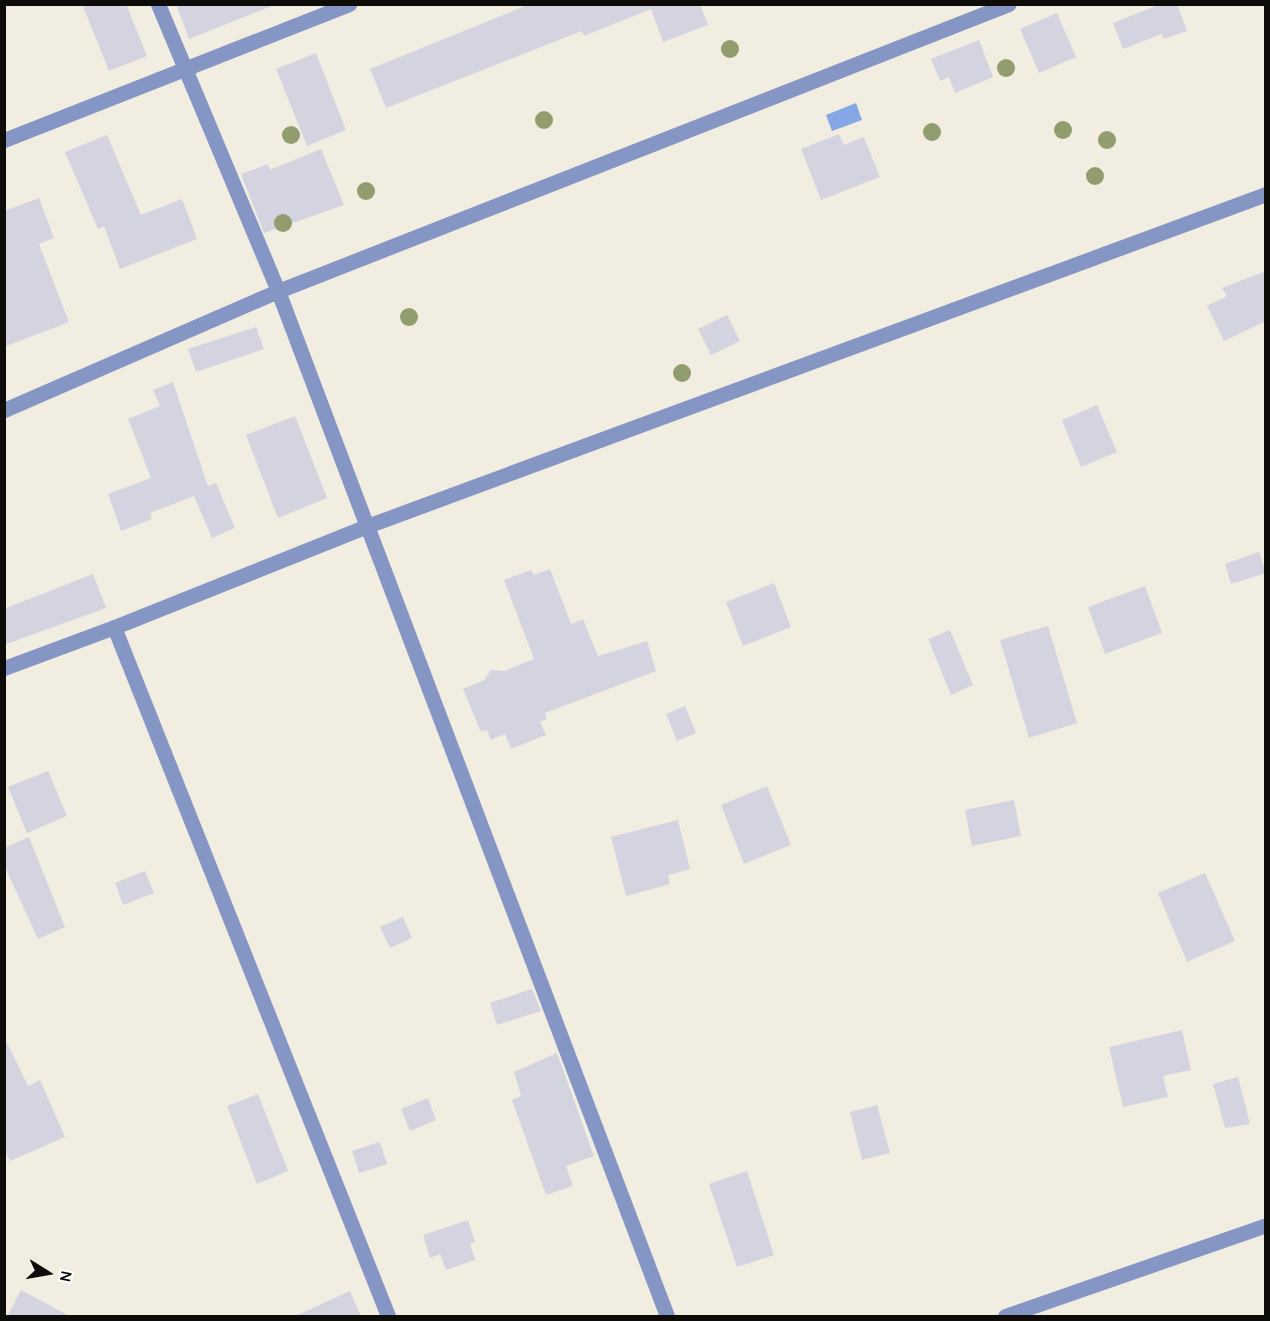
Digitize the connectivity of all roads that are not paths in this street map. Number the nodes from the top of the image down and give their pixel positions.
1 (158, 4) edge
2 (349, 4) edge
3 (1009, 4) edge
4 (185, 70) junction
5 (4, 140) edge
6 (1266, 194) edge
7 (278, 291) junction
8 (4, 410) edge
9 (367, 526) junction
10 (114, 627) junction
11 (4, 668) edge
12 (1266, 1225) edge
13 (388, 1317) edge
14 (667, 1317) edge
15 (1005, 1317) edge

1 - 4 street
2 - 4 street
3 - 7 street
4 - 5 street
4 - 7 street
6 - 9 street
7 - 8 street
7 - 9 street
9 - 10 street
9 - 14 street
10 - 11 street
10 - 13 street
12 - 15 street

